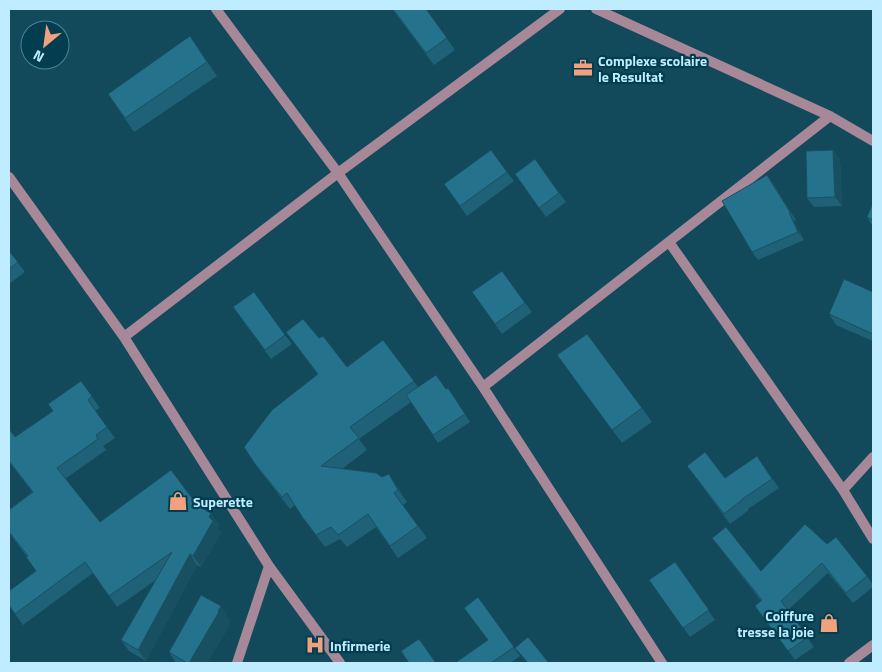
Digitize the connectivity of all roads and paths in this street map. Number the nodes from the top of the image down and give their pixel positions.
1 (216, 9) edge
2 (560, 9) edge
3 (596, 9) edge
4 (830, 116) junction
5 (873, 140) edge
6 (338, 173) junction
7 (9, 177) edge
8 (669, 242) junction
9 (124, 337) junction
10 (483, 387) junction
11 (873, 457) edge
12 (843, 490) junction
13 (873, 538) edge
14 (269, 566) junction
15 (873, 645) edge
16 (237, 663) edge
17 (340, 663) edge
18 (662, 663) edge
19 (849, 663) edge

1 - 6 street
2 - 6 street
3 - 4 street
4 - 5 street
4 - 8 street
6 - 9 street
6 - 10 street
7 - 9 street
8 - 10 street
8 - 12 street
9 - 14 street
10 - 18 street
11 - 12 street
12 - 13 street
14 - 16 street
14 - 17 street
15 - 19 street

